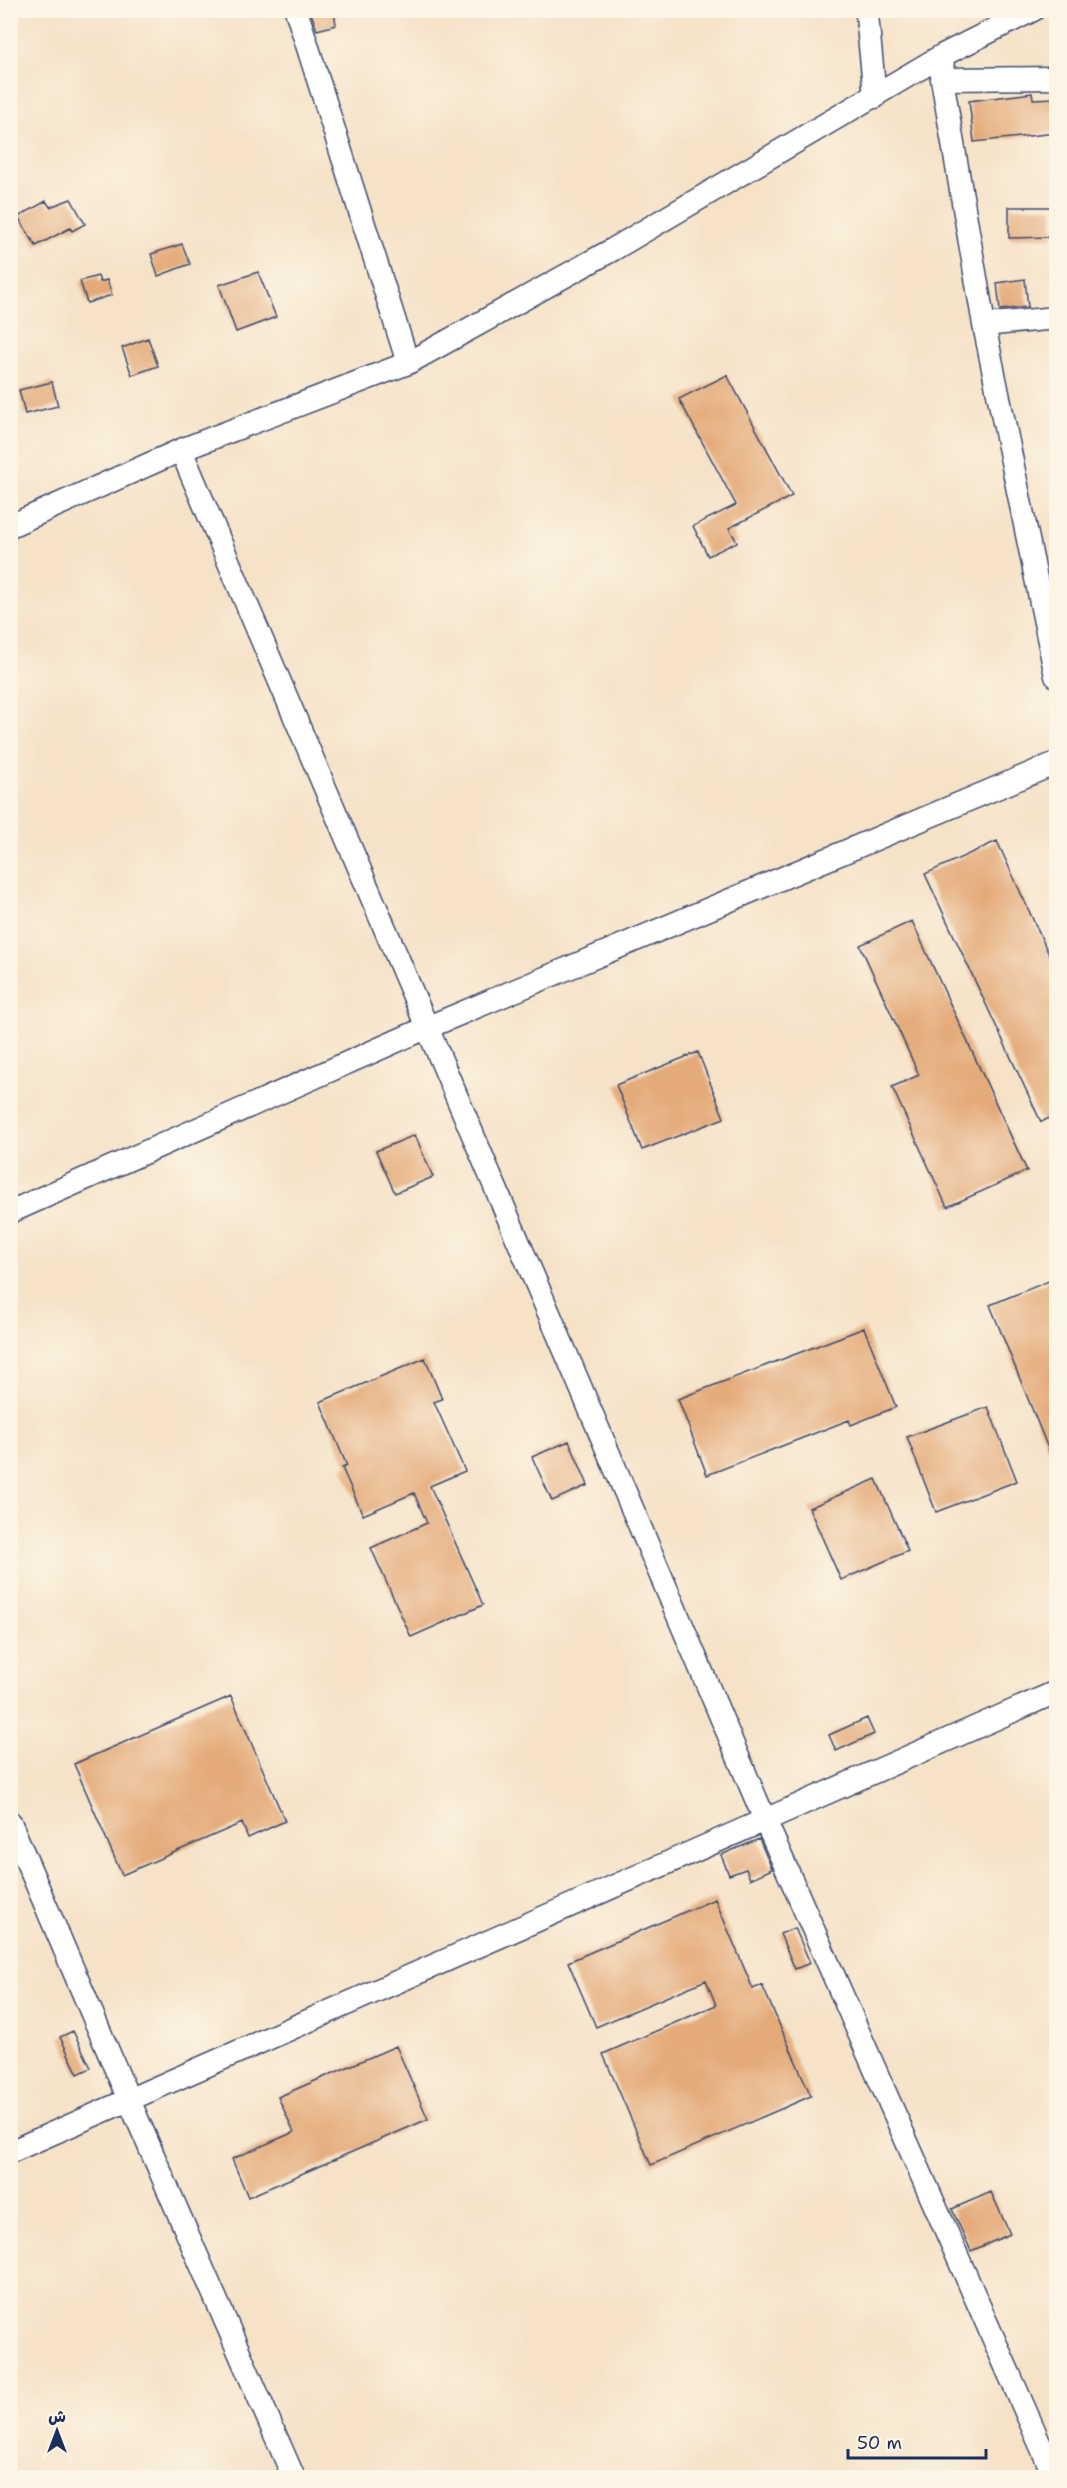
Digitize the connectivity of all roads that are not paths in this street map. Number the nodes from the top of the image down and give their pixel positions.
1 (296, 10) edge
2 (869, 10) edge
3 (1033, 10) edge
4 (943, 55) junction
5 (1056, 78) edge
6 (942, 79) junction
7 (875, 97) junction
8 (1056, 318) edge
9 (984, 325) junction
10 (408, 363) junction
11 (180, 450) junction
12 (10, 526) edge
13 (1056, 676) edge
14 (1056, 763) edge
15 (426, 1028) junction
16 (10, 1212) edge
17 (1056, 1692) edge
18 (765, 1820) junction
19 (10, 1822) edge
20 (129, 2100) junction
21 (10, 2152) edge
22 (294, 2478) edge
23 (1055, 2478) edge

1 - 10 street
2 - 7 street
3 - 4 street
4 - 6 street
4 - 7 street
5 - 6 street
6 - 9 street
7 - 10 street
8 - 9 street
9 - 13 street
10 - 11 street
11 - 12 street
11 - 15 street
14 - 15 street
15 - 16 street
15 - 18 street
17 - 18 street
18 - 20 street
18 - 23 street
19 - 20 street
20 - 21 street
20 - 22 street

